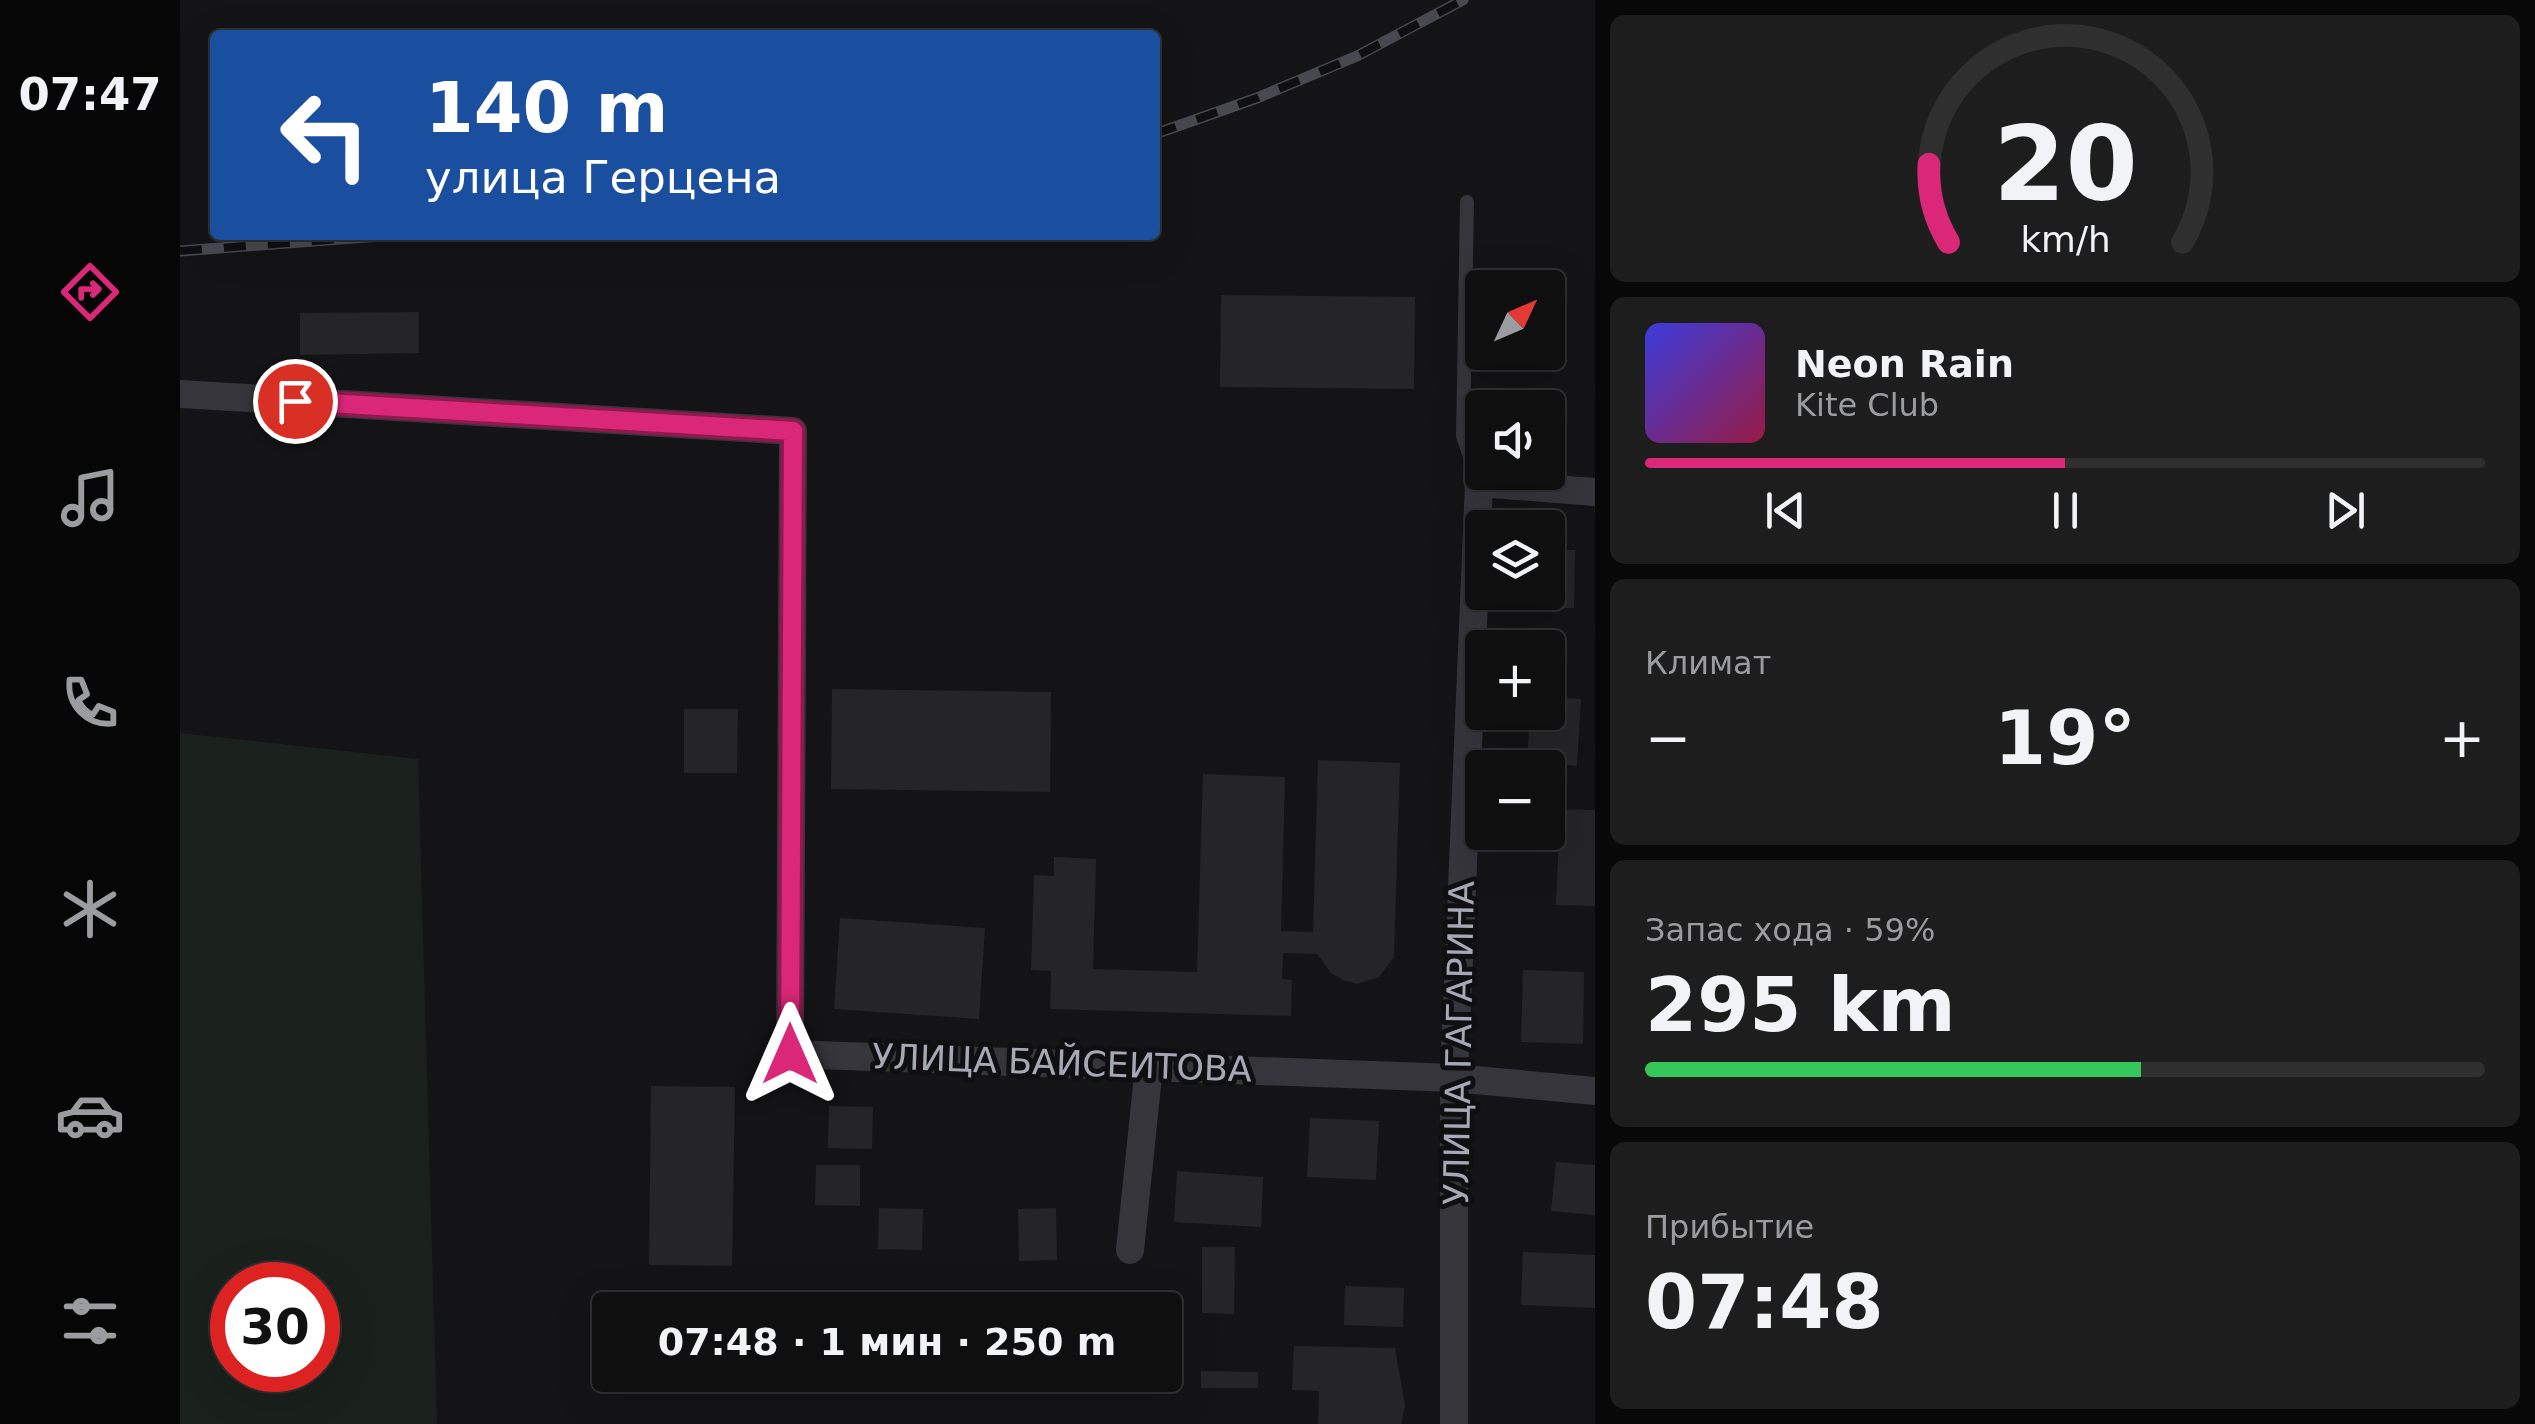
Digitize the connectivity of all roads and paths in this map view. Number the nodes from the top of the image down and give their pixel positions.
1 (1467, 202) dead end
2 (180, 394) edge
3 (1465, 442) edge
4 (1478, 490) edge
5 (1565, 490) edge
6 (1595, 492) edge
7 (1150, 1066) junction
8 (1454, 1078) junction
9 (1595, 1091) edge
10 (1130, 1250) dead end
11 (1454, 1424) edge

1 - 3 lane
2 - 7 street, УЛИЦА БАЙСЕИТОВА
4 - 8 street, УЛИЦА ГАГАРИНА
5 - 6 street
7 - 8 street, УЛИЦА БАЙСЕИТОВА
7 - 10 street
8 - 9 street, УЛИЦА БАЙСЕИТОВА
8 - 11 street, УЛИЦА ГАГАРИНА

